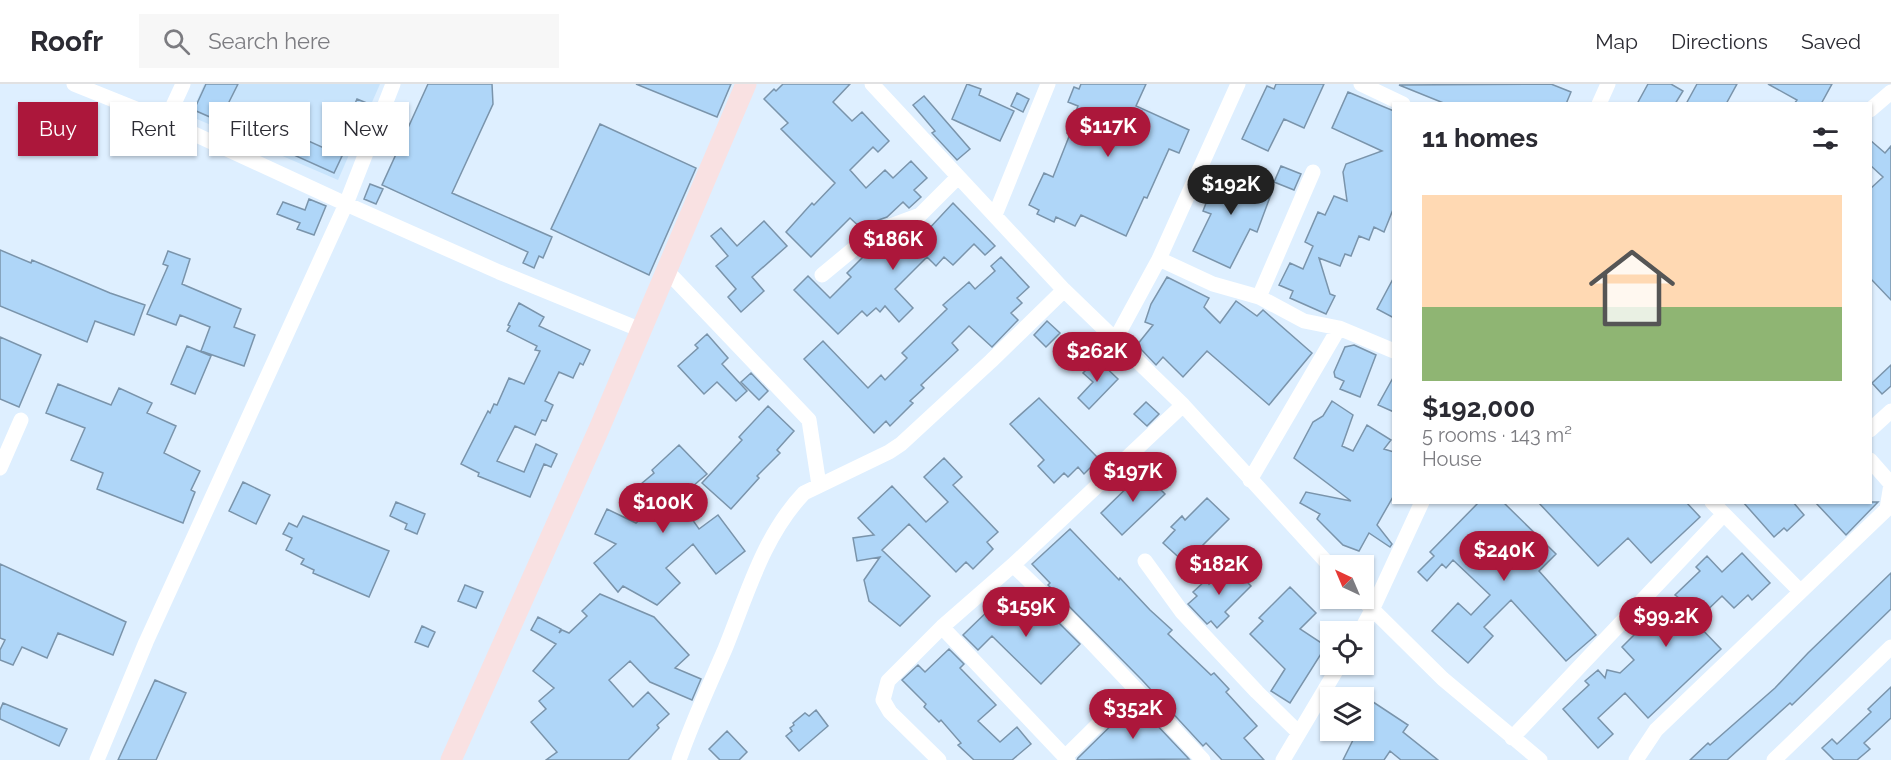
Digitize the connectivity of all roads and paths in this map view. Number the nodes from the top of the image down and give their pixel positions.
1 (74, 84) edge
2 (183, 84) edge
3 (393, 84) edge
4 (746, 84) edge
5 (872, 84) edge
6 (1048, 84) edge
7 (1238, 84) edge
8 (1361, 84) edge
9 (1606, 85) edge
10 (1891, 92) edge
11 (119, 102) edge
12 (175, 102) edge
13 (1399, 102) edge
14 (1600, 102) edge
15 (1872, 108) edge
16 (197, 135) edge
17 (1313, 172) dead end
18 (958, 177) junction
19 (346, 204) junction
20 (995, 215) junction
21 (1159, 259) junction
22 (666, 272) junction
23 (822, 275) dead end
24 (1064, 290) junction
25 (1259, 297) junction
26 (1339, 327) junction
27 (641, 330) junction
28 (1115, 340) junction
29 (1392, 350) edge
30 (1183, 405) junction
31 (1890, 415) edge
32 (21, 420) dead end
33 (1872, 428) edge
34 (1872, 462) edge
35 (0, 468) edge
36 (1250, 480) junction
37 (819, 485) junction
38 (1421, 504) edge
39 (1714, 504) edge
40 (1723, 515) junction
41 (1320, 555) edge
42 (1145, 561) dead end
43 (1013, 565) junction
44 (1799, 590) junction
45 (1372, 610) junction
46 (1366, 621) edge
47 (942, 627) junction
48 (1891, 646) edge
49 (1333, 675) edge
50 (1134, 688) junction
51 (1299, 733) junction
52 (1512, 738) junction
53 (1066, 758) edge
54 (97, 760) edge
55 (451, 760) edge
56 (679, 760) edge
57 (939, 760) edge
58 (1203, 760) edge
59 (1283, 760) edge
60 (1540, 760) edge
61 (1636, 760) edge
62 (1774, 760) edge

1 - 11 street
2 - 12 street
3 - 19 street
4 - 22 street
5 - 18 street
6 - 20 street
7 - 21 street
8 - 13 street
9 - 14 street
10 - 15 street
16 - 19 street
17 - 25 street
18 - 20 street
18 - 23 street
19 - 27 street
19 - 54 street
20 - 24 street
21 - 25 street
21 - 28 street
22 - 27 street
22 - 37 street
24 - 28 street
24 - 37 street
25 - 26 street
26 - 29 street
26 - 36 street
27 - 55 street
28 - 30 street
30 - 36 street
30 - 43 street
31 - 33 street
32 - 35 street
34 - 44 street
36 - 41 street
37 - 56 street
38 - 45 street
39 - 40 street
40 - 44 street
40 - 52 street
42 - 51 street
43 - 47 street
43 - 50 street
44 - 61 street
45 - 46 street
45 - 52 street
47 - 53 street
47 - 57 street
48 - 62 street
49 - 51 street
50 - 53 street
50 - 58 street
51 - 59 street
52 - 60 street

